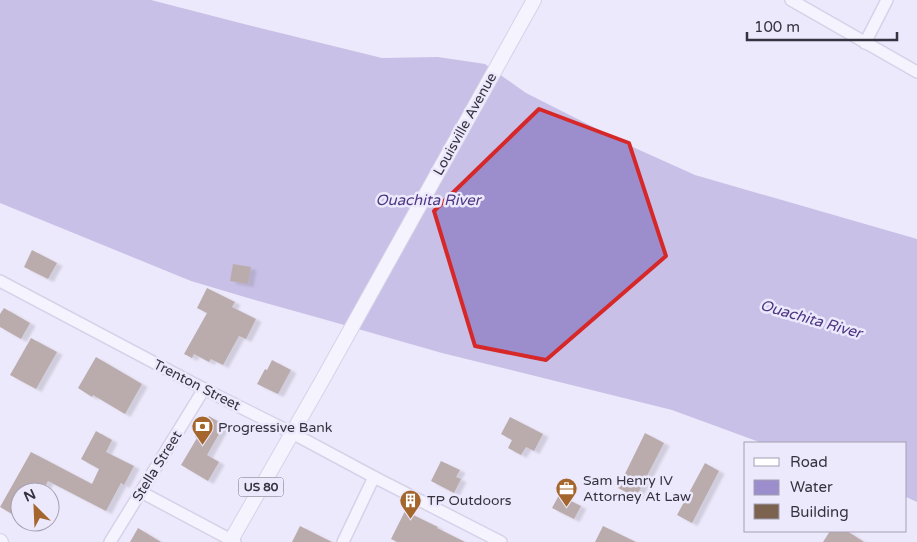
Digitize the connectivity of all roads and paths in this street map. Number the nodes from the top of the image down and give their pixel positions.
1 (534, 0) edge
2 (791, 0) edge
3 (887, 0) edge
4 (865, 43) junction
5 (917, 72) edge
6 (0, 281) edge
7 (204, 390) junction
8 (292, 433) junction
9 (374, 477) junction
10 (141, 492) junction
11 (232, 541) edge
12 (110, 542) edge
13 (343, 542) edge
14 (501, 542) edge

1 - 8 main road, Louisville Avenue / US 80
2 - 4 street
3 - 4 street
4 - 5 street
6 - 7 street, Trenton Street
7 - 8 street, Trenton Street
7 - 10 street, Stella Street
8 - 9 street, Trenton Street
8 - 11 main road, US 80
9 - 13 street
9 - 14 street, Trenton Street
10 - 11 street
10 - 12 street, Stella Street

